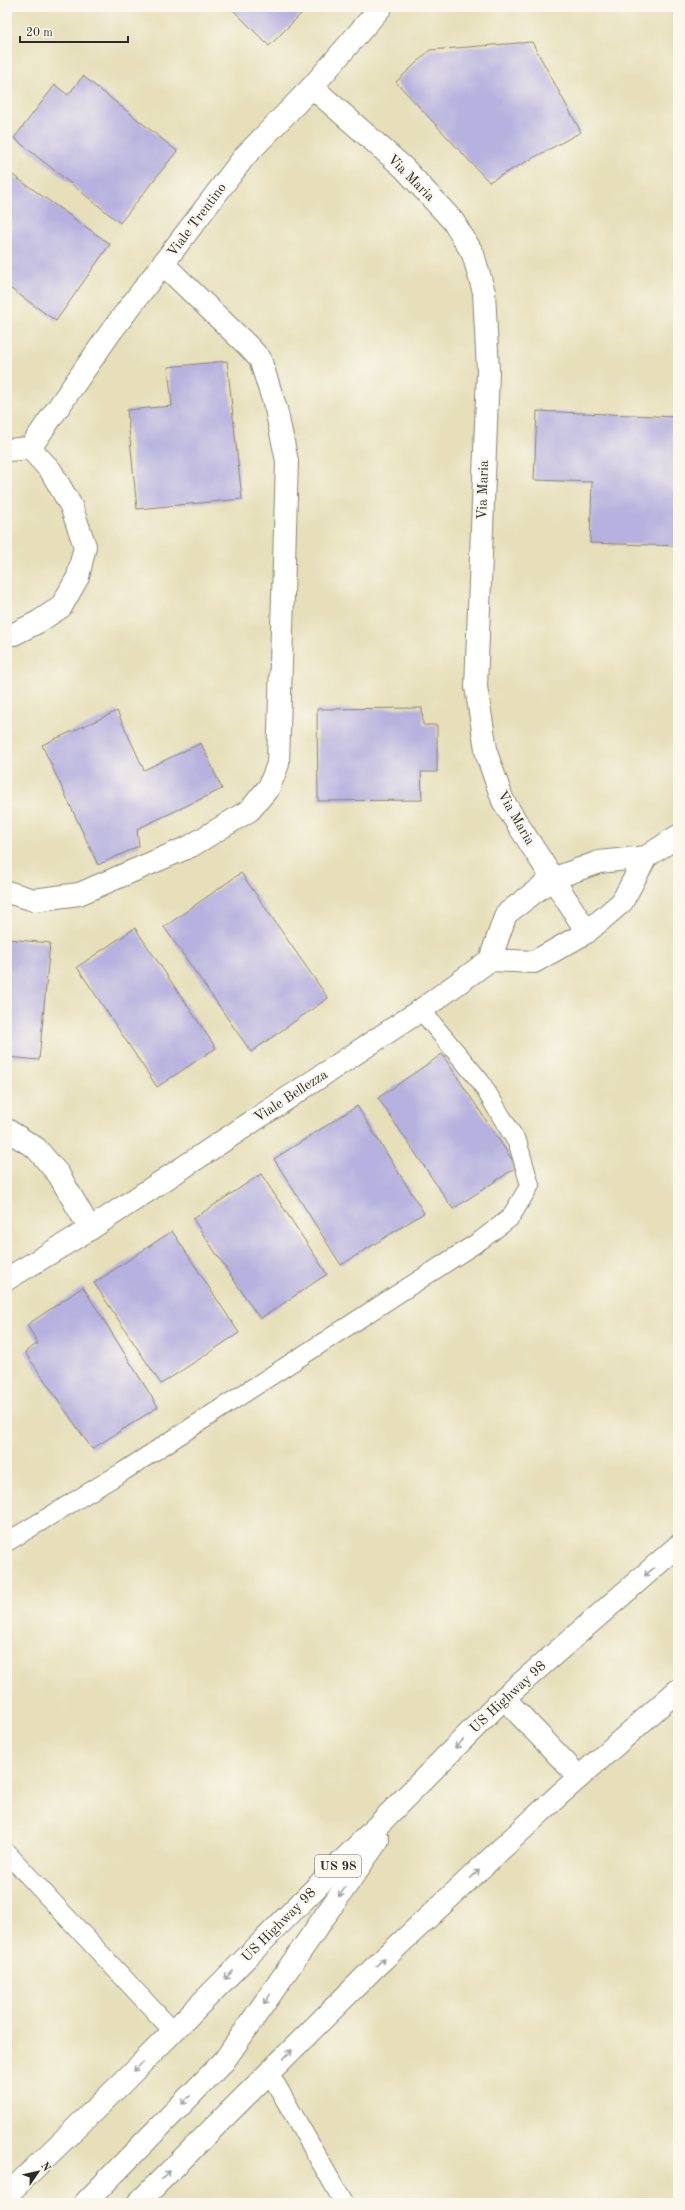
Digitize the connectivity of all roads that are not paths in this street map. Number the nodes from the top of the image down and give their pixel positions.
1 (380, 7) edge
2 (312, 87) junction
3 (163, 264) junction
4 (30, 448) junction
5 (7, 450) edge
6 (7, 634) edge
7 (678, 836) edge
8 (646, 857) junction
9 (552, 879) junction
10 (7, 892) edge
11 (587, 932) junction
12 (490, 960) junction
13 (421, 1010) junction
14 (7, 1130) edge
15 (90, 1229) junction
16 (7, 1279) edge
17 (7, 1542) edge
18 (678, 1546) edge
19 (678, 1690) edge
20 (504, 1698) junction
21 (579, 1777) junction
22 (412, 1791) junction
23 (7, 1853) edge
24 (173, 2031) junction
25 (269, 2072) junction
26 (7, 2195) edge
27 (84, 2203) edge
28 (138, 2203) edge
29 (344, 2203) edge

1 - 2 street, Viale Trentino
2 - 3 street, Viale Trentino
2 - 9 street, Via Maria
3 - 4 street, Viale Trentino
3 - 10 street
4 - 5 street
4 - 6 street
7 - 8 street
8 - 9 street
8 - 11 street
9 - 11 street, Via Maria
9 - 12 street
11 - 12 street
12 - 13 street, Viale Bellezza
13 - 15 street, Viale Bellezza
13 - 17 lane
14 - 15 street
15 - 16 street, Viale Bellezza
18 -> 20 street, US Highway 98 / US 98
19 - 21 street
20 - 21 street
20 -> 22 street, US Highway 98 / US 98
25 -> 21 street
22 -> 24 street, US Highway 98 / US 98
22 -> 27 street
23 - 24 lane
24 -> 26 street, US Highway 98 / US 98
28 -> 25 street
25 - 29 lane

